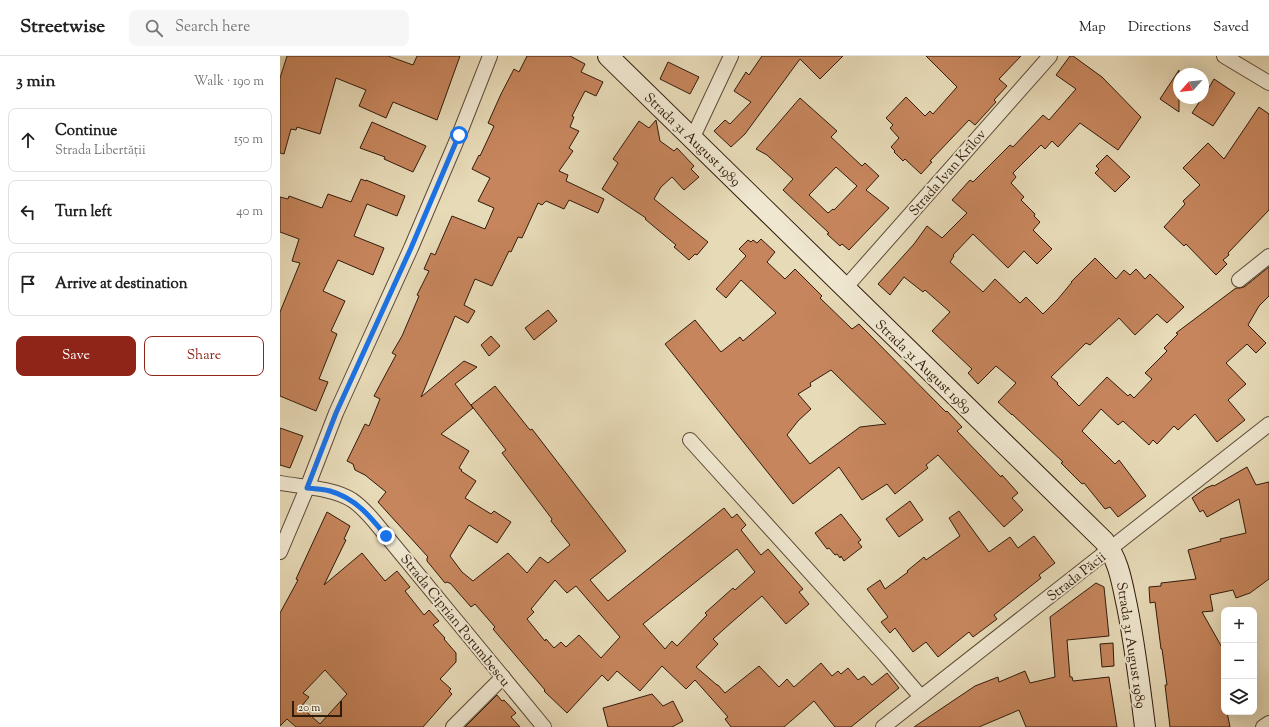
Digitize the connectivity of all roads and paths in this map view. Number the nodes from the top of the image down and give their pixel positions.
1 (490, 56) edge
2 (608, 56) edge
3 (731, 56) edge
4 (1050, 56) edge
5 (1224, 56) edge
6 (1269, 83) edge
7 (692, 139) junction
8 (1269, 256) edge
9 (1239, 280) dead end
10 (845, 288) junction
11 (1269, 424) edge
12 (690, 440) dead end
13 (280, 483) edge
14 (307, 488) junction
15 (1110, 549) junction
16 (280, 552) edge
17 (503, 677) junction
18 (921, 697) junction
19 (1269, 723) edge
20 (453, 727) edge
21 (544, 727) edge
22 (883, 727) edge
23 (1145, 727) edge
24 (1263, 727) edge

1 - 14 street
2 - 7 main road, Strada 31 August 1989
3 - 7 street
4 - 10 street, Strada Ivan Krîlov
5 - 6 street
7 - 10 main road, Strada 31 August 1989
8 - 9 street
10 - 15 main road, Strada 31 August 1989
11 - 15 street, Strada Păcii
12 - 18 street
13 - 14 street, Strada Ciprian Porumbescu
14 - 16 street
14 - 17 street, Strada Ciprian Porumbescu
15 - 18 street, Strada Păcii
15 - 23 main road, Strada 31 August 1989
17 - 20 street
17 - 21 street, Strada Ciprian Porumbescu
18 - 22 street, Strada Păcii
19 - 24 street

